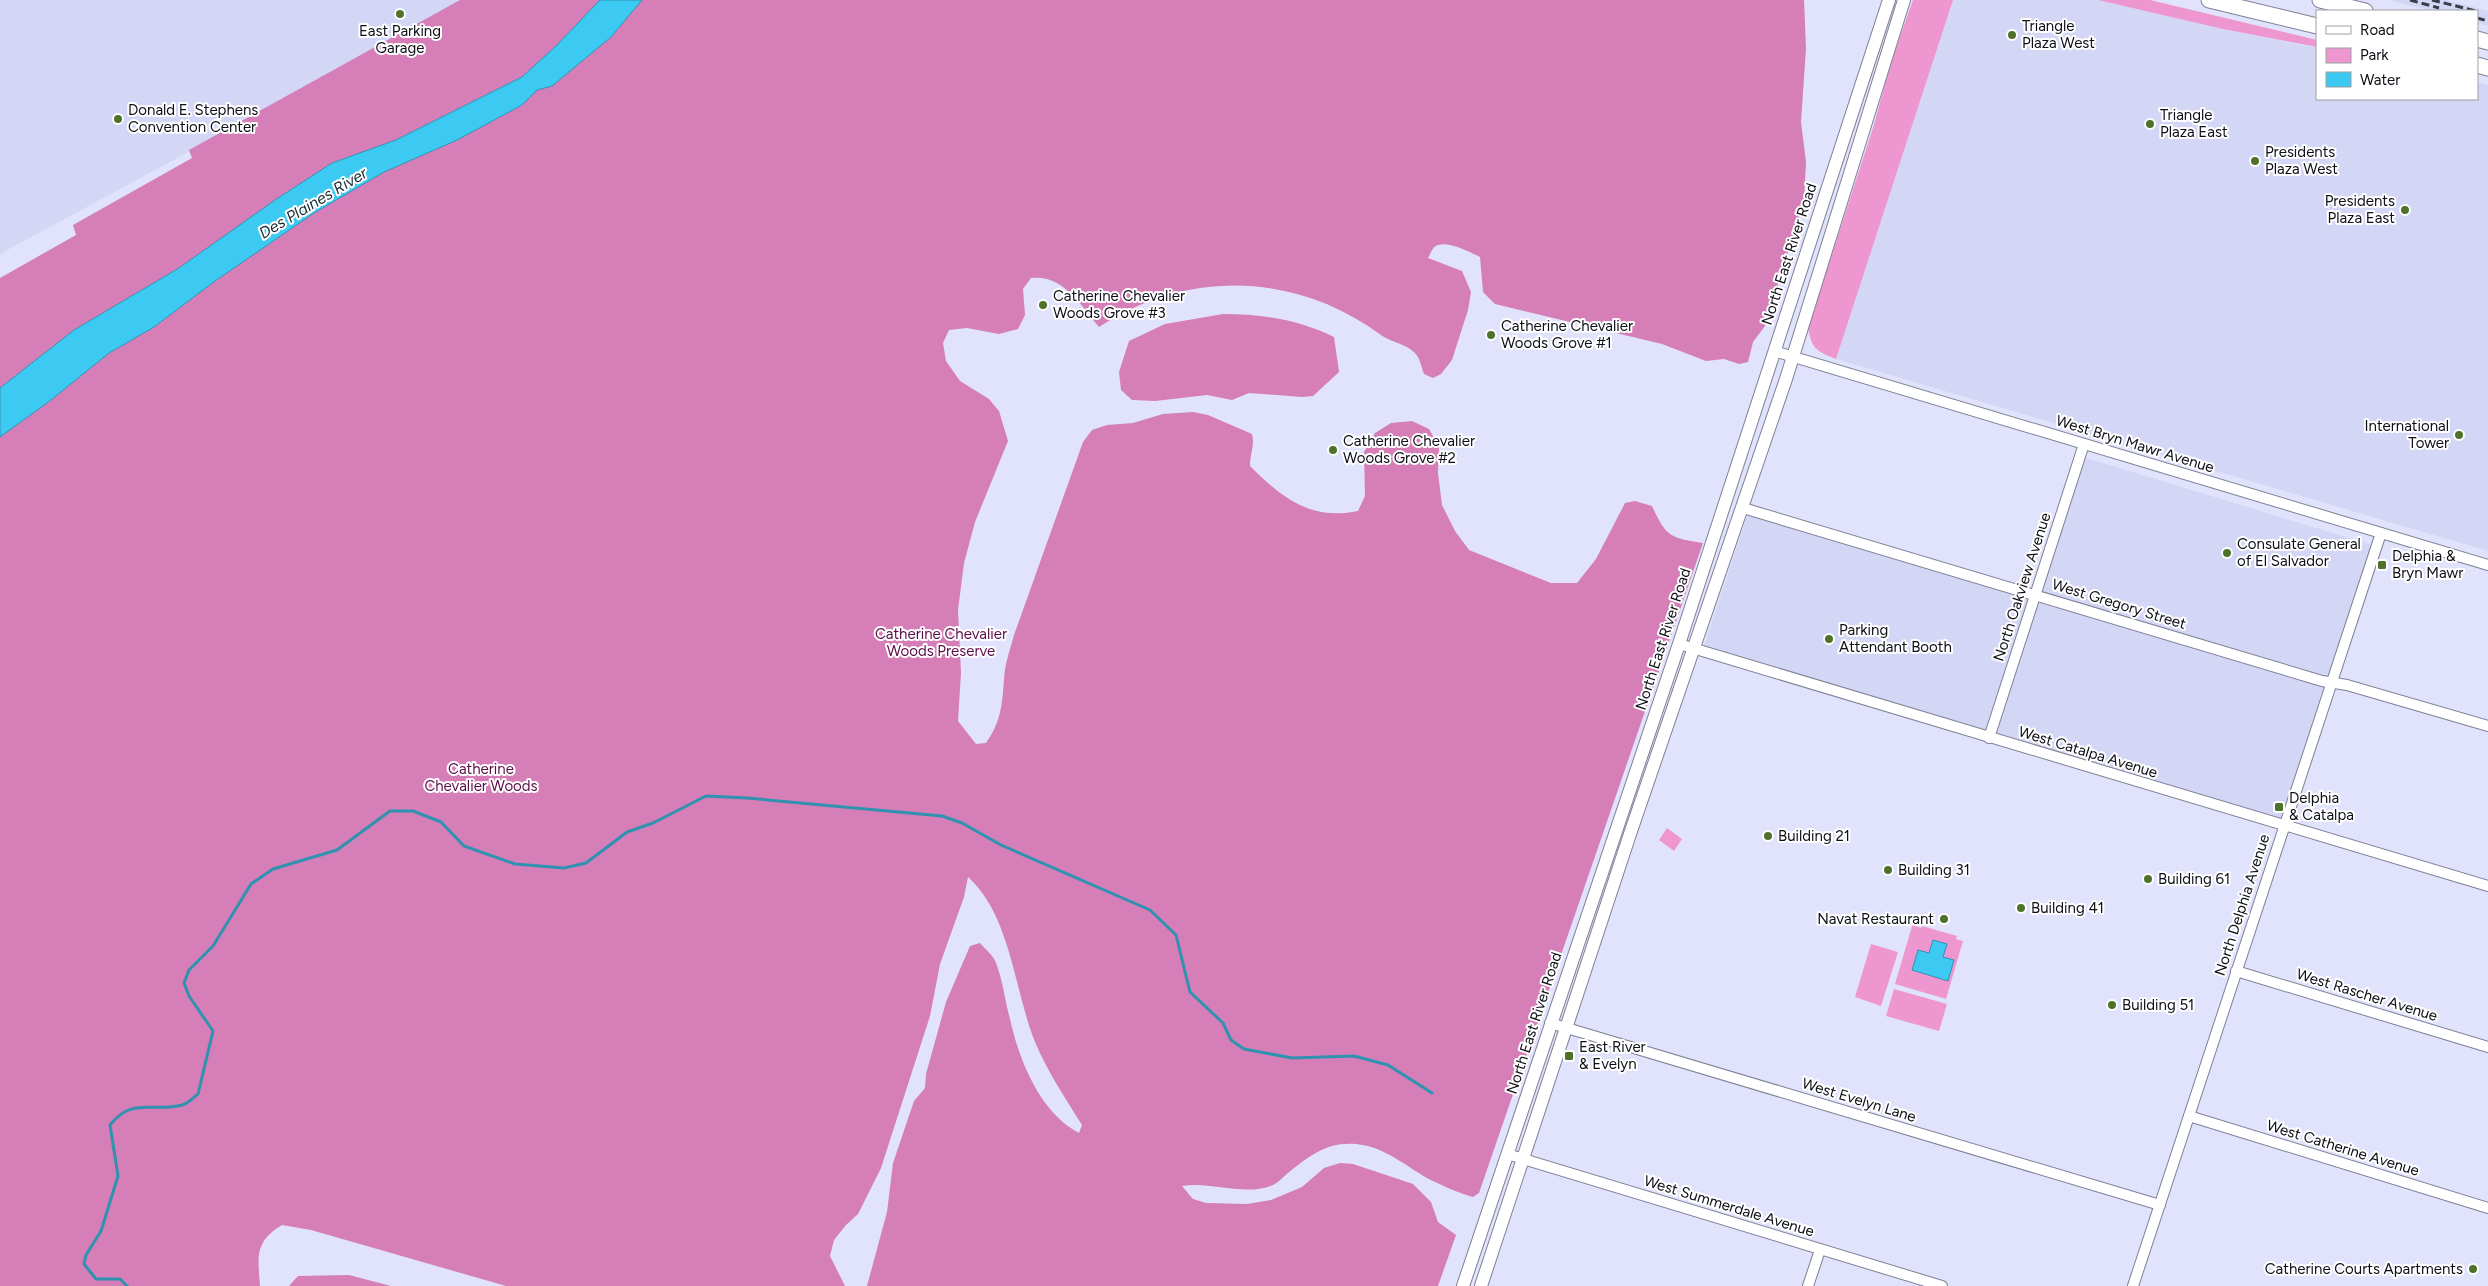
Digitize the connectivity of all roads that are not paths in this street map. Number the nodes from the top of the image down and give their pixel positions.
1 (1889, 0) edge
2 (1904, 0) edge
3 (2209, 0) edge
4 (2320, 0) edge
5 (2361, 10) edge
6 (2316, 26) edge
7 (1774, 352) junction
8 (1793, 357) junction
9 (2084, 444) junction
10 (1742, 508) junction
11 (2381, 533) junction
12 (2488, 565) edge
13 (2035, 595) junction
14 (1679, 644) junction
15 (1695, 649) junction
16 (2331, 682) junction
17 (2488, 726) edge
18 (1989, 738) junction
19 (2284, 826) junction
20 (2488, 886) edge
21 (2236, 971) junction
22 (1550, 1023) junction
23 (1566, 1028) junction
24 (2488, 1047) edge
25 (2189, 1116) junction
26 (1507, 1154) junction
27 (1523, 1159) junction
28 (2160, 1204) junction
29 (2488, 1207) edge
30 (1820, 1250) junction
31 (1463, 1286) edge
32 (1481, 1286) edge
33 (1808, 1286) edge
34 (1942, 1286) edge
35 (2133, 1286) edge

1 - 7 main road, North East River Road
2 - 8 main road
3 - 6 highway
4 - 5 highway
7 - 8 street, West Bryn Mawr Avenue
7 - 14 main road, North East River Road
8 - 9 street, West Bryn Mawr Avenue
8 - 10 main road
9 - 11 street, West Bryn Mawr Avenue
9 - 13 street, North Oakview Avenue
10 - 13 street, West Gregory Street
10 - 15 main road
11 - 12 street, West Bryn Mawr Avenue
11 - 16 street, North Delphia Avenue
13 - 16 street, West Gregory Street
13 - 18 street, North Oakview Avenue
14 - 15 street, West Catalpa Avenue
14 - 22 main road, North East River Road
15 - 18 street, West Catalpa Avenue
15 - 23 main road
16 - 17 street, West Gregory Street
16 - 19 street, North Delphia Avenue
18 - 19 street, West Catalpa Avenue
19 - 20 street, West Catalpa Avenue
19 - 21 street, North Delphia Avenue
21 - 24 street, West Rascher Avenue
21 - 25 street, North Delphia Avenue
22 - 23 street, West Evelyn Lane
22 - 26 main road, North East River Road
23 - 27 main road
23 - 28 street, West Evelyn Lane
25 - 28 street, North Delphia Avenue
25 - 29 street, West Catherine Avenue
26 - 27 street, West Summerdale Avenue
26 - 31 main road, North East River Road
27 - 30 street, West Summerdale Avenue
27 - 32 main road
28 - 35 street, North Delphia Avenue
30 - 33 street
30 - 34 street, West Summerdale Avenue

